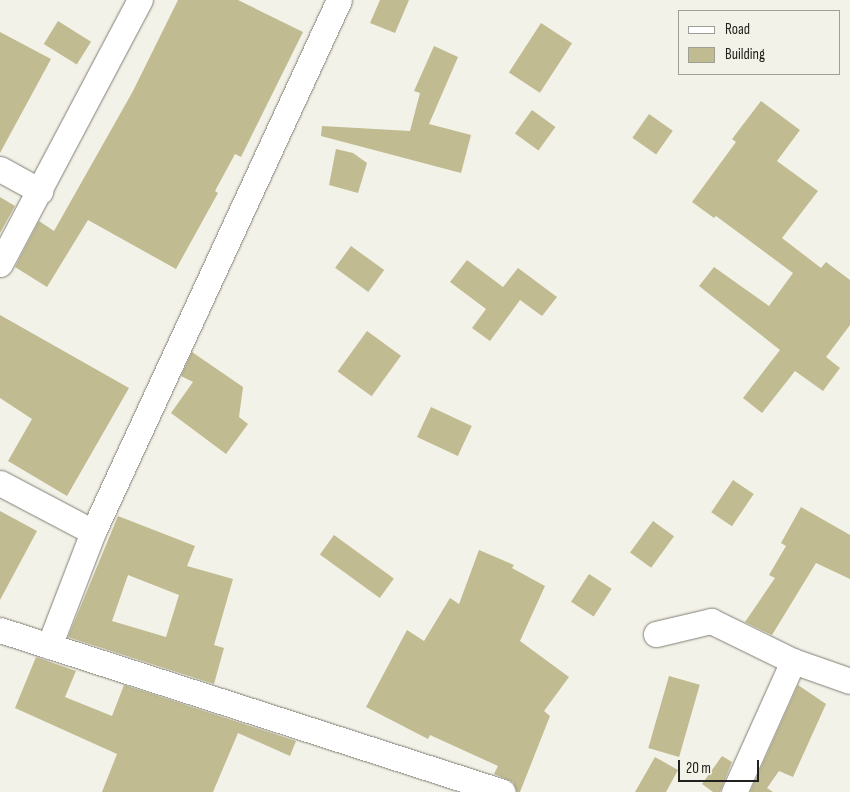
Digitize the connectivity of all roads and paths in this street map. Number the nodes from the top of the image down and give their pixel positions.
1 (140, 0) edge
2 (339, 0) edge
3 (0, 169) edge
4 (40, 191) junction
5 (0, 264) edge
6 (0, 483) edge
7 (93, 532) junction
8 (0, 630) edge
9 (656, 634) dead end
10 (49, 646) junction
11 (793, 661) junction
12 (850, 680) edge
13 (503, 792) edge
14 (734, 792) edge

1 - 4 street
2 - 7 street
3 - 4 street
4 - 5 street
6 - 7 street
7 - 10 street
8 - 10 street
9 - 11 street
10 - 13 street
11 - 12 street
11 - 14 street

